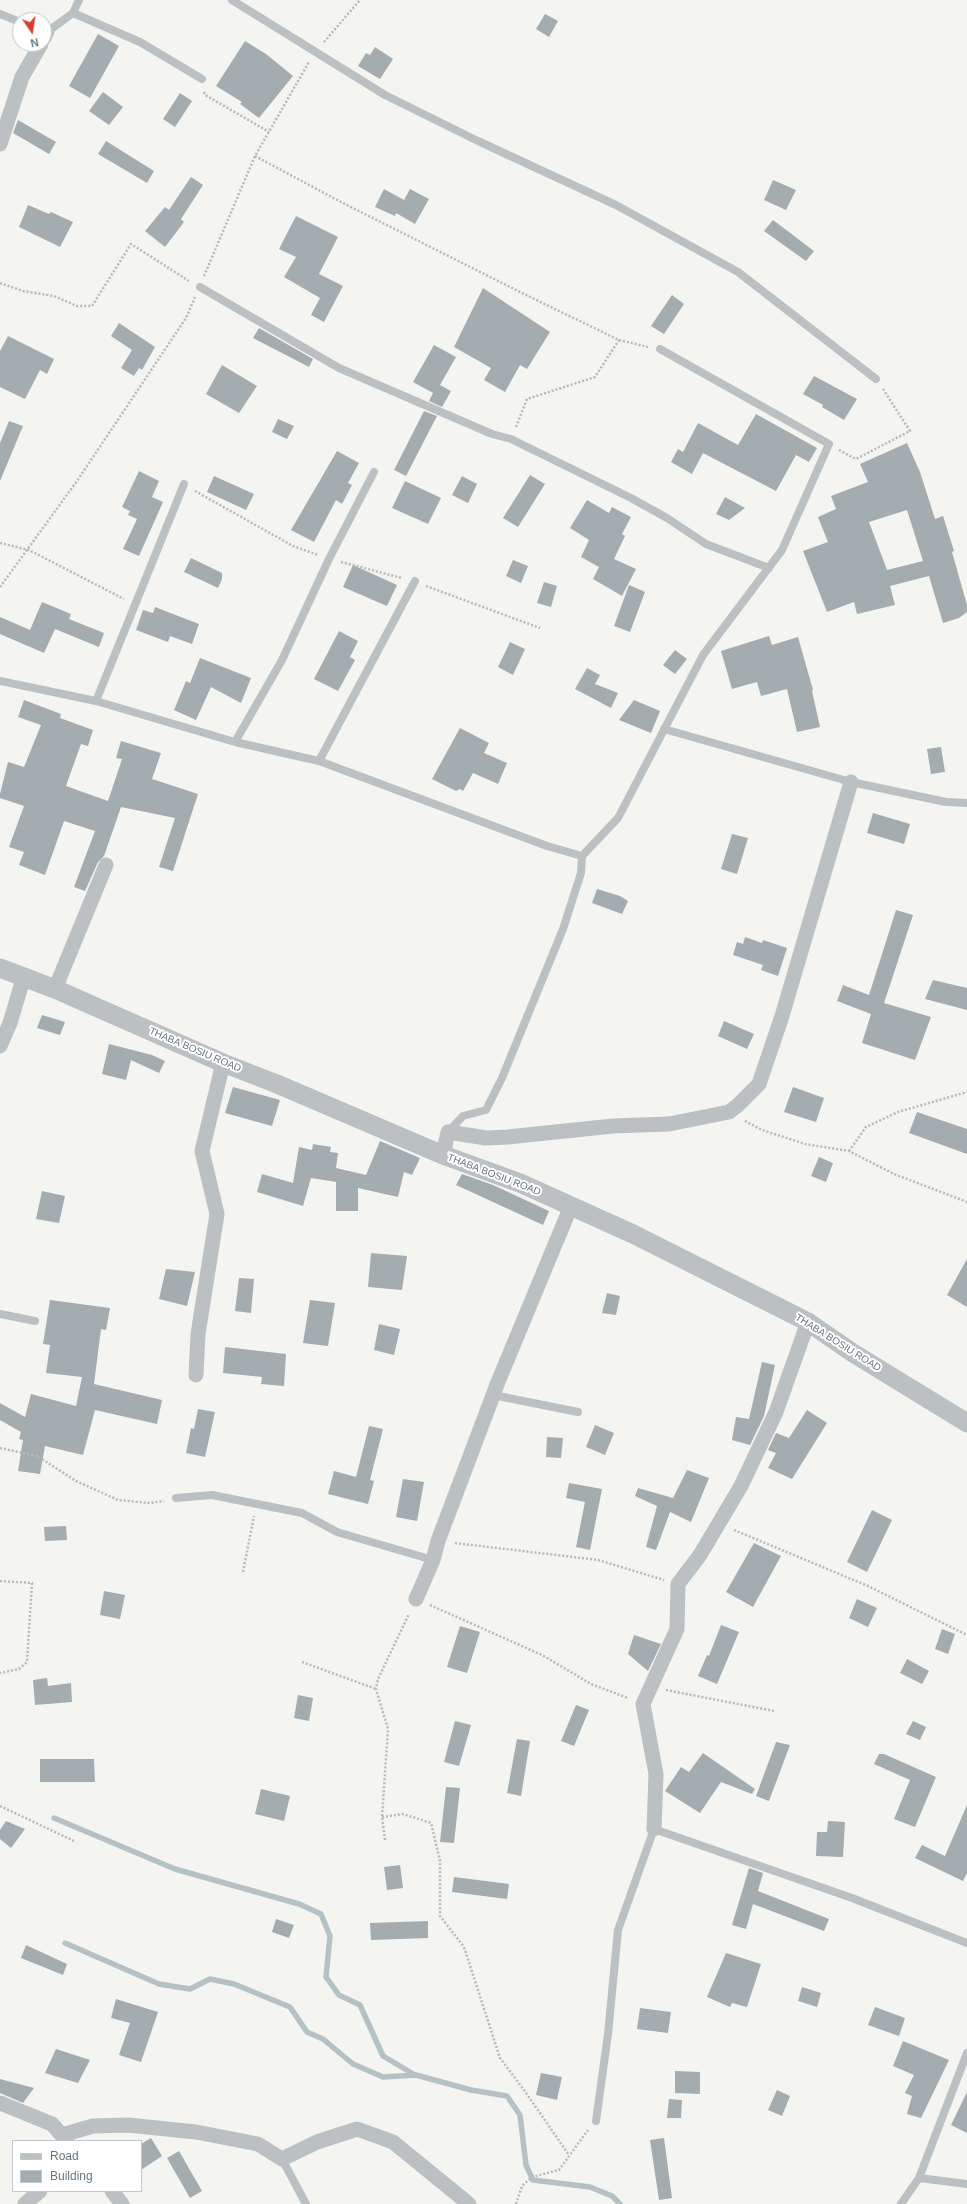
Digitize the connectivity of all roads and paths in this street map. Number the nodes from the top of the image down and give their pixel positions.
1 (78, 0) edge
2 (232, 0) edge
3 (360, 0) edge
4 (73, 13) junction
5 (0, 14) edge
6 (12, 19) edge
7 (52, 30) edge
8 (35, 52) edge
9 (315, 53) junction
10 (202, 79) joint
11 (269, 132) junction
12 (0, 144) edge
13 (255, 156) junction
14 (0, 283) edge
15 (200, 287) junction
16 (619, 340) junction
17 (660, 349) joint
18 (876, 379) joint
19 (511, 439) junction
20 (829, 444) junction
21 (374, 472) dead end
22 (184, 484) joint
23 (0, 543) edge
24 (28, 550) junction
25 (329, 559) junction
26 (769, 568) junction
27 (415, 581) junction
28 (0, 587) edge
29 (135, 605) junction
30 (540, 628) dead end
31 (0, 681) edge
32 (96, 701) junction
33 (664, 729) junction
34 (235, 742) junction
35 (319, 761) junction
36 (851, 782) junction
37 (967, 803) edge
38 (582, 856) junction
39 (106, 865) dead end
40 (0, 968) edge
41 (24, 976) junction
42 (55, 988) junction
43 (0, 1046) edge
44 (223, 1063) junction
45 (967, 1092) edge
46 (729, 1112) junction
47 (448, 1132) junction
48 (849, 1152) junction
49 (443, 1156) junction
50 (967, 1202) edge
51 (572, 1206) junction
52 (0, 1314) edge
53 (35, 1321) dead end
54 (808, 1322) junction
55 (196, 1375) dead end
56 (493, 1395) junction
57 (578, 1412) dead end
58 (967, 1423) edge
59 (0, 1448) edge
60 (176, 1498) joint
61 (257, 1503) junction
62 (720, 1524) junction
63 (438, 1541) junction
64 (433, 1560) junction
65 (243, 1572) dead end
66 (0, 1581) edge
67 (678, 1584) junction
68 (416, 1599) junction
69 (967, 1635) edge
70 (302, 1662) dead end
71 (0, 1673) edge
72 (650, 1687) junction
73 (376, 1689) junction
74 (642, 1704) junction
75 (774, 1711) dead end
76 (0, 1806) edge
77 (382, 1817) junction
78 (654, 1829) junction
79 (385, 1840) dead end
80 (74, 1841) dead end
81 (967, 1943) edge
82 (967, 2053) edge
83 (0, 2103) edge
84 (596, 2121) joint
85 (64, 2138) edge
86 (569, 2155) junction
87 (282, 2159) junction
88 (919, 2178) junction
89 (967, 2184) edge
90 (39, 2192) edge
91 (113, 2192) edge
92 (25, 2204) edge
93 (122, 2204) edge
94 (306, 2204) edge
95 (469, 2204) edge
96 (516, 2204) edge
97 (901, 2204) edge

1 - 4 lane
2 - 9 lane
3 - 9 path
4 - 7 lane
4 - 10 lane
5 - 6 lane
8 - 12 street
9 - 11 path
9 - 18 lane
10 - 11 path
11 - 13 path
13 - 15 path
13 - 16 path
14 - 15 path
15 - 19 lane
15 - 24 path
16 - 17 path
16 - 19 path
17 - 20 lane
18 - 20 path
19 - 26 lane
20 - 26 lane
21 - 25 lane
22 - 25 path
22 - 29 lane
23 - 24 path
24 - 28 path
24 - 29 path
25 - 27 path
25 - 34 lane
26 - 33 lane
27 - 30 path
27 - 35 lane
29 - 32 lane
31 - 32 lane
32 - 34 lane
33 - 36 lane
33 - 38 lane
34 - 35 lane
35 - 38 lane
36 - 37 lane
36 - 46 street
38 - 47 lane
39 - 42 street
40 - 41 street, THABA BOSIU ROAD
41 - 42 street, THABA BOSIU ROAD
41 - 43 street
42 - 44 street, THABA BOSIU ROAD
44 - 49 street, THABA BOSIU ROAD
44 - 55 street
45 - 48 path
46 - 47 street
46 - 48 path
47 - 49 street
48 - 50 path
49 - 51 street, THABA BOSIU ROAD
51 - 54 street, THABA BOSIU ROAD
51 - 56 street
52 - 53 lane
54 - 58 street, THABA BOSIU ROAD
54 - 62 street
56 - 57 lane
56 - 63 street
59 - 60 path
60 - 61 lane
61 - 64 lane
61 - 65 path
62 - 67 street
62 - 69 path
63 - 64 street
63 - 67 path
64 - 68 street
66 - 71 path
67 - 72 street
68 - 73 path
68 - 74 path
70 - 73 path
72 - 74 street
72 - 75 path
73 - 77 path
74 - 78 street
76 - 80 path
77 - 79 path
77 - 86 path
78 - 81 lane
78 - 84 lane
82 - 88 lane
83 - 85 street
84 - 86 path
85 - 87 street
86 - 96 path
87 - 94 lane
87 - 95 street
88 - 89 lane
88 - 97 lane
90 - 92 street
91 - 93 street

